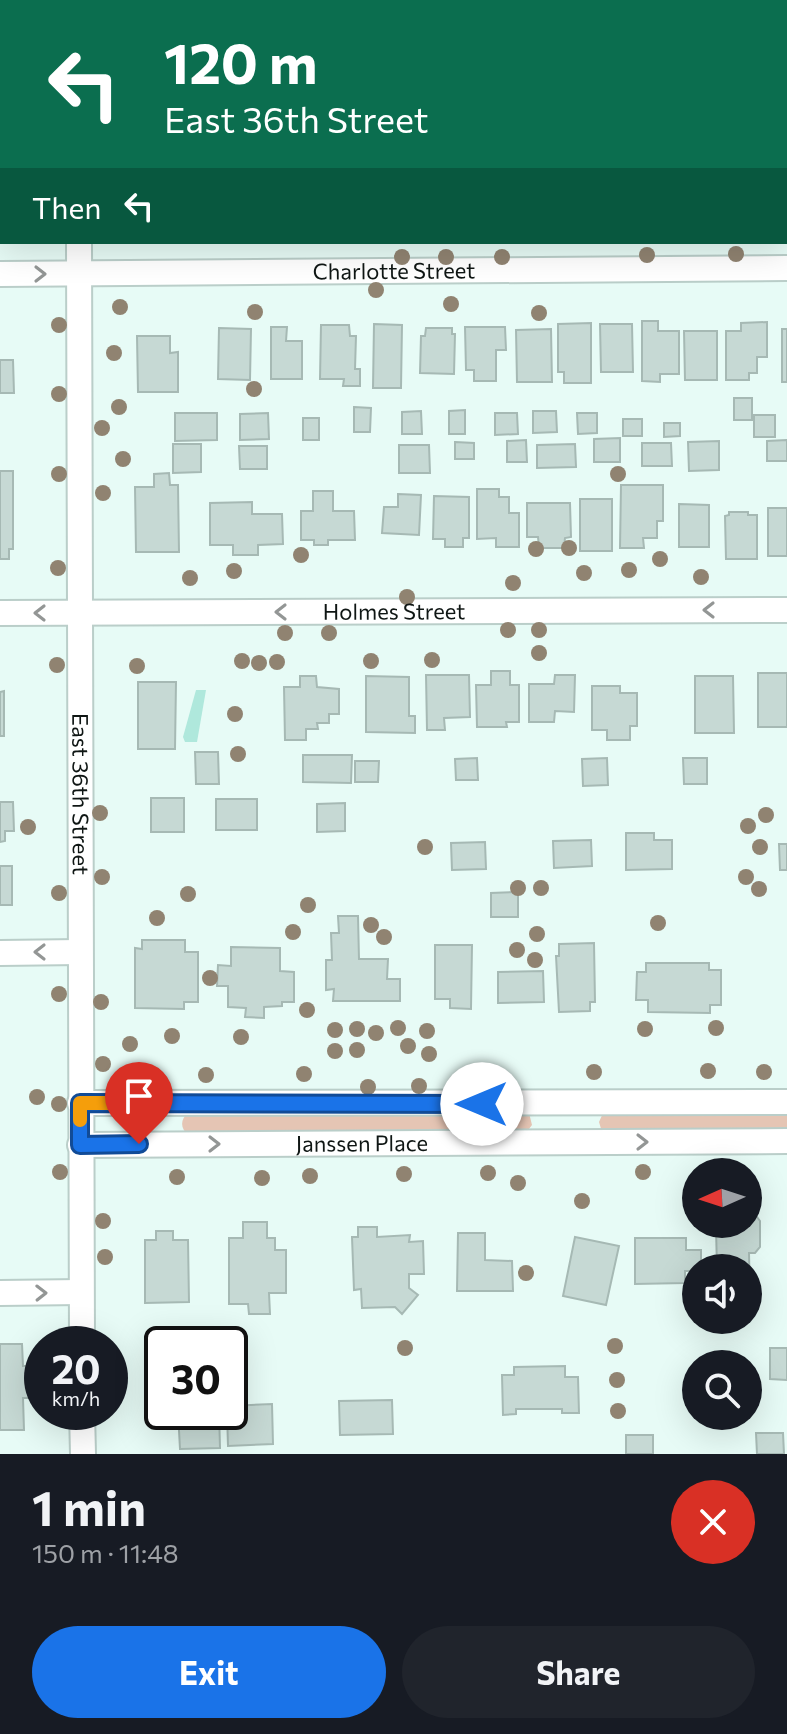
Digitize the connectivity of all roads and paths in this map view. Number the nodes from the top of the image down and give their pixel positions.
1 (79, 244) edge
2 (787, 268) edge
3 (79, 273) junction
4 (0, 274) edge
5 (787, 610) edge
6 (0, 613) edge
7 (81, 613) junction
8 (80, 952) junction
9 (0, 953) edge
10 (787, 1102) edge
11 (80, 1103) junction
12 (167, 1103) junction
13 (545, 1104) junction
14 (595, 1104) junction
15 (787, 1141) edge
16 (543, 1142) junction
17 (593, 1143) junction
18 (166, 1144) junction
19 (80, 1145) junction
20 (81, 1292) junction
21 (0, 1293) edge
22 (82, 1326) edge
23 (82, 1430) edge
24 (83, 1454) edge

1 - 3 street, East 36th Street
2 - 3 street, Charlotte Street
4 -> 3 street, Charlotte Street
3 - 7 street, East 36th Street
5 -> 7 street, Holmes Street
7 -> 6 street, Holmes Street
7 - 8 street, East 36th Street
8 -> 9 street
8 - 11 street, East 36th Street
10 - 14 street, Janssen Place
11 - 12 street, Janssen Place
11 - 19 street, East 36th Street
12 - 13 street, Janssen Place
12 - 18 street
13 - 14 street, Janssen Place
13 - 16 street
14 - 17 street
17 -> 15 street, Janssen Place
16 - 17 street, Janssen Place
18 -> 16 street, Janssen Place
18 - 19 street, Janssen Place
19 - 20 street, East 36th Street
21 -> 20 street
20 - 22 street, East 36th Street
23 - 24 street

